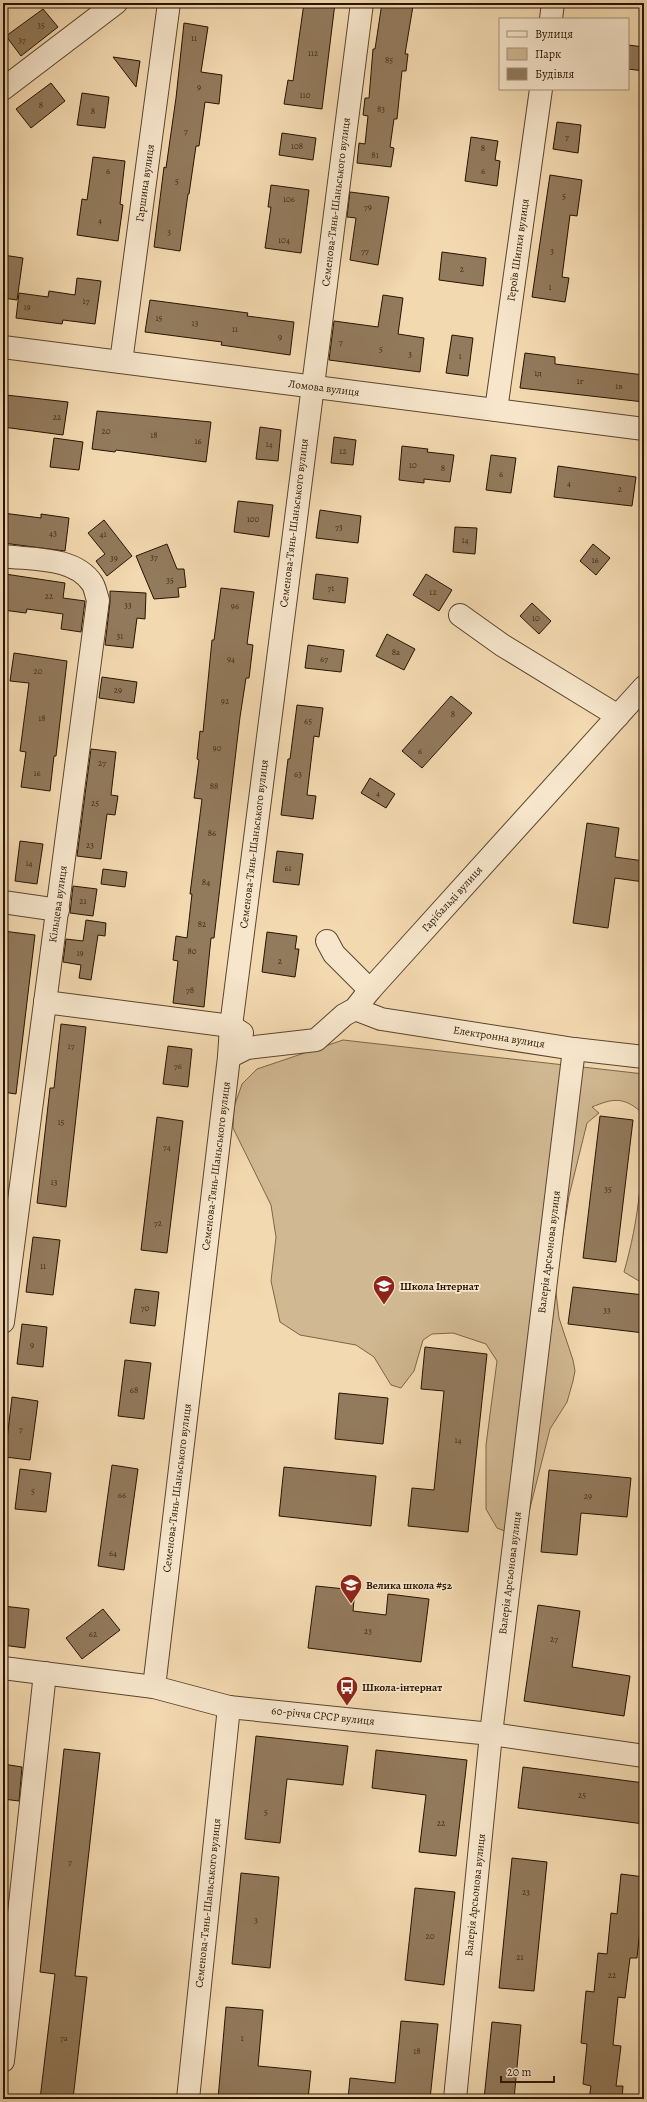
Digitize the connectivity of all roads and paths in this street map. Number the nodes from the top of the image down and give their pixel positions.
1 (116, 3) edge
2 (169, 3) edge
3 (362, 3) edge
4 (553, 3) edge
5 (551, 18) edge
6 (3, 88) edge
7 (541, 90) edge
8 (3, 347) edge
9 (121, 362) junction
10 (312, 387) junction
11 (496, 410) junction
12 (644, 429) edge
13 (3, 556) edge
14 (460, 615) dead end
15 (644, 687) edge
16 (618, 716) junction
17 (3, 902) edge
18 (58, 910) junction
19 (327, 942) dead end
20 (370, 990) junction
21 (45, 1002) junction
22 (355, 1009) junction
23 (231, 1026) junction
24 (260, 1047) junction
25 (574, 1049) junction
26 (229, 1057) junction
27 (644, 1057) edge
28 (3, 1322) edge
29 (3, 1668) edge
30 (46, 1673) junction
31 (154, 1687) junction
32 (229, 1707) junction
33 (490, 1734) junction
34 (644, 1756) edge
35 (9, 1947) edge
36 (3, 2061) edge
37 (188, 2099) edge
38 (455, 2099) edge

1 - 6 street
2 - 9 street, Гаршина вулиця
3 - 10 street, Семенова-Тянь-Шаньського вулиця
4 - 5 street
7 - 11 street, Героїв Шипки вулиця
8 - 9 street, Ломова вулиця
9 - 10 street, Ломова вулиця
10 - 11 street, Ломова вулиця
10 - 23 street, Семенова-Тянь-Шаньського вулиця
11 - 12 street, Ломова вулиця
13 - 18 street, Кільцева вулиця
14 - 16 street
15 - 16 street, Гарібальді вулиця
16 - 20 street, Гарібальді вулиця
17 - 18 street
18 - 21 street, Кільцева вулиця
19 - 20 street
20 - 22 street, Гарібальді вулиця
21 - 23 street
21 - 28 street, Кільцева вулиця
22 - 24 street, Гарібальді вулиця
22 - 25 street, Електронна вулиця
23 - 24 street
23 - 26 street, Семенова-Тянь-Шаньського вулиця
24 - 26 street, Гарібальді вулиця
25 - 27 street, Електронна вулиця
25 - 33 street, Валерія Арсьонова вулиця
26 - 31 street, Семенова-Тянь-Шаньського вулиця
29 - 30 street, 60-річчя СРСР вулиця
30 - 31 street, 60-річчя СРСР вулиця
30 - 35 street
31 - 32 street, 60-річчя СРСР вулиця
32 - 33 street, 60-річчя СРСР вулиця
32 - 37 street, Семенова-Тянь-Шаньського вулиця
33 - 34 street, 60-річчя СРСР вулиця
33 - 38 street, Валерія Арсьонова вулиця
35 - 36 street

